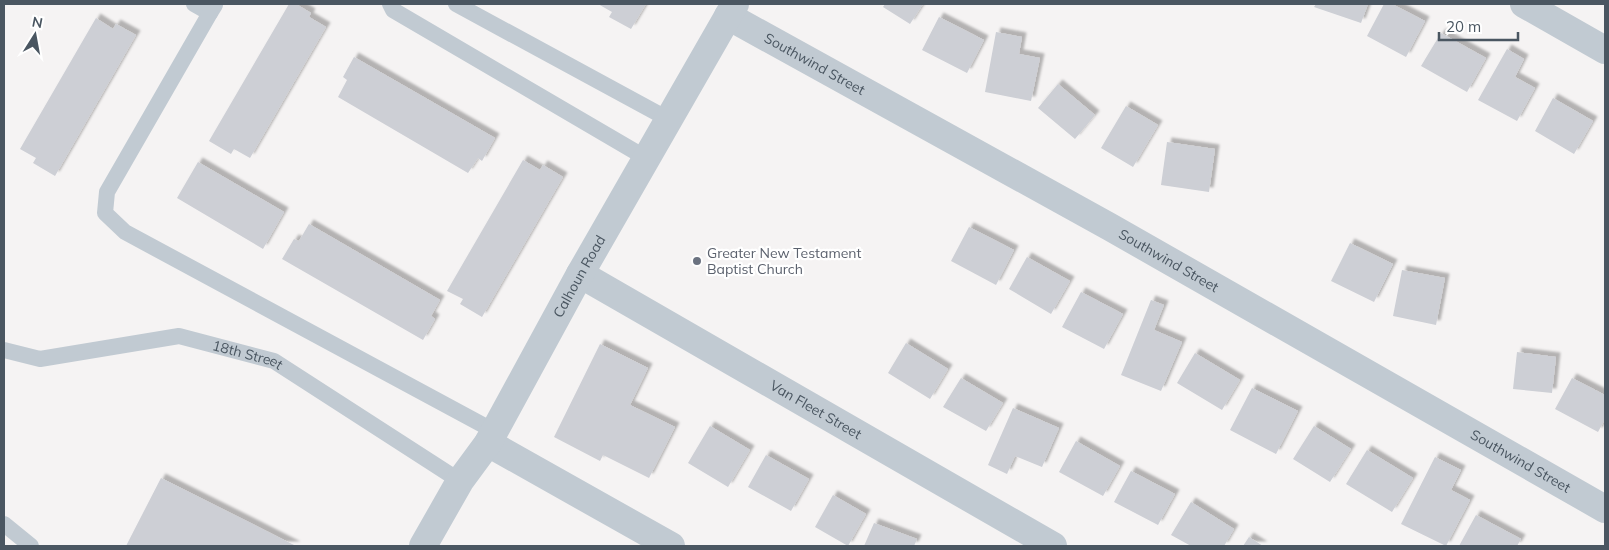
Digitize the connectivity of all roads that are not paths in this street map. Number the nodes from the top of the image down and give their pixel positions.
1 (194, 4) edge
2 (390, 4) edge
3 (456, 4) edge
4 (1524, 4) edge
5 (213, 8) edge
6 (731, 10) edge
7 (1605, 50) edge
8 (668, 118) junction
9 (646, 158) junction
10 (580, 274) junction
11 (4, 350) edge
12 (491, 437) junction
13 (460, 481) junction
14 (1605, 509) edge
15 (4, 524) edge
16 (31, 546) edge
17 (423, 546) edge
18 (671, 546) edge
19 (1053, 546) edge

1 - 5 lane
2 - 9 lane
3 - 8 lane
4 - 7 street
5 - 12 lane
6 - 8 street, Calhoun Road
6 - 14 street, Southwind Street
8 - 9 street, Calhoun Road
9 - 10 street, Calhoun Road
10 - 12 street, Calhoun Road
10 - 19 street, Van Fleet Street
11 - 13 lane, 18th Street
12 - 13 street, Calhoun Road
12 - 18 street
13 - 17 street, Calhoun Road
15 - 16 lane

